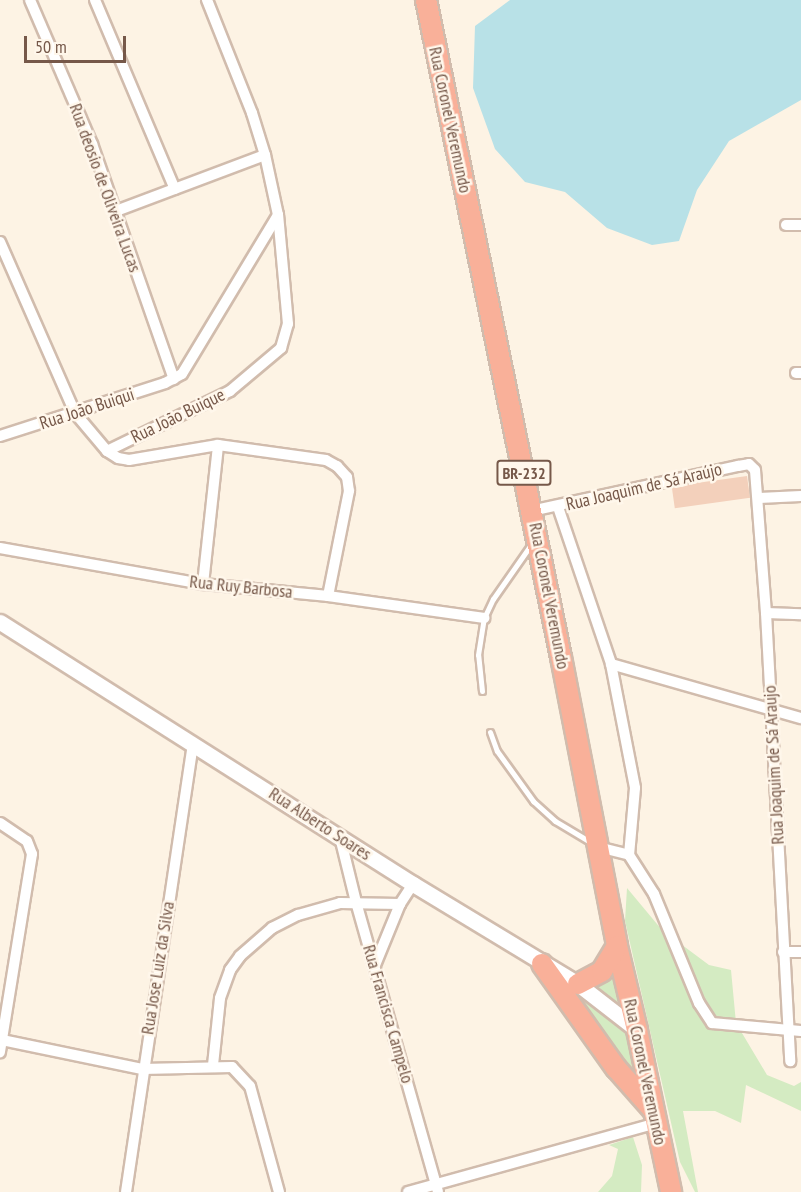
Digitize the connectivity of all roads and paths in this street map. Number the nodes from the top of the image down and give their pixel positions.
1 (30, 0) edge
2 (95, 0) edge
3 (207, 0) edge
4 (426, 0) edge
5 (265, 155) junction
6 (175, 189) junction
7 (116, 211) junction
8 (278, 215) junction
9 (786, 225) dead end
10 (801, 225) edge
11 (0, 242) edge
12 (174, 379) junction
13 (75, 413) junction
14 (0, 436) edge
15 (218, 445) junction
16 (107, 451) junction
17 (755, 470) joint
18 (801, 496) edge
19 (759, 498) junction
20 (558, 507) junction
21 (531, 511) junction
22 (537, 537) junction
23 (0, 548) edge
24 (203, 584) junction
25 (328, 596) junction
26 (766, 614) junction
27 (801, 614) edge
28 (484, 618) junction
29 (0, 622) edge
30 (611, 664) junction
31 (482, 691) dead end
32 (771, 708) junction
33 (801, 718) edge
34 (490, 732) dead end
35 (193, 744) junction
36 (0, 823) edge
37 (340, 836) junction
38 (598, 847) junction
39 (628, 855) junction
40 (413, 884) junction
41 (356, 902) junction
42 (400, 904) junction
43 (617, 946) junction
44 (783, 952) junction
45 (801, 952) edge
46 (542, 964) junction
47 (375, 965) junction
48 (578, 984) junction
49 (637, 1030) junction
50 (787, 1030) junction
51 (801, 1031) edge
52 (2, 1041) junction
53 (0, 1052) edge
54 (790, 1061) dead end
55 (213, 1065) junction
56 (142, 1069) junction
57 (656, 1117) junction
58 (437, 1189) edge
59 (126, 1192) edge
60 (279, 1192) edge
61 (408, 1192) edge
62 (671, 1192) edge

1 - 7 street, Rua deosio de Oliveira Lucas
2 - 6 street
3 - 5 street, Rua João Buique
4 - 21 highway, Rua Coronel Veremundo / BR-232
5 - 6 street
5 - 8 street, Rua João Buique
6 - 7 street
7 - 12 street, Rua deosio de Oliveira Lucas
8 - 12 street, Rua João Buique
8 - 16 street, Rua João Buique
9 - 10 street
11 - 13 street
12 - 13 street, Rua João Buiqui
13 - 14 street, Rua João Buiqui
13 - 16 street
15 - 16 street
15 - 24 street
15 - 25 street
17 - 19 street, Rua Joaquim de Sá Araujo
17 - 20 street, Rua Joaquim de Sá Araújo
18 - 19 street
19 - 26 street, Rua Joaquim de Sá Araujo
20 - 21 street, Rua Joaquim de Sá Araújo
20 - 30 street
21 - 22 highway, Rua Coronel Veremundo / BR-232
22 - 28 lane
22 - 38 highway, Rua Coronel Veremundo / BR-232
23 - 24 street, Rua Ruy Barbosa
24 - 25 street, Rua Ruy Barbosa
25 - 28 street, Rua Ruy Barbosa
26 - 27 street
26 - 32 street, Rua Joaquim de Sá Araujo
28 - 31 lane
29 - 35 main road, Rua Alberto Soares
30 - 32 street
30 - 39 street
32 - 33 street
32 - 44 street, Rua Joaquim de Sá Araujo
34 - 38 lane
35 - 37 main road, Rua Alberto Soares
35 - 56 street, Rua Jose Luiz da Silva
36 - 52 street
37 - 40 main road, Rua Alberto Soares
37 - 41 street, Rua Francisca Campelo
38 - 39 street
38 - 43 highway, Rua Coronel Veremundo / BR-232
39 - 50 street
40 - 42 street
40 - 46 main road, Rua Alberto Soares
41 - 42 street
41 - 47 street, Rua Francisca Campelo
41 - 55 street
42 - 47 street
43 - 48 highway
43 - 49 highway, Rua Coronel Veremundo / BR-232
44 - 45 street
44 - 50 street, Rua Joaquim de Sá Araujo
46 - 48 main road, Rua Alberto Soares
46 - 57 highway
47 - 58 street, Rua Francisca Campelo
48 - 49 main road, Rua Alberto Soares
49 - 57 highway, Rua Coronel Veremundo / BR-232
50 - 51 street
50 - 54 street, Rua Joaquim de Sá Araujo
52 - 53 street
52 - 56 street
55 - 56 street
55 - 60 street
56 - 59 street, Rua Jose Luiz da Silva
57 - 58 street
57 - 62 highway, Rua Coronel Veremundo / BR-232
58 - 61 street

